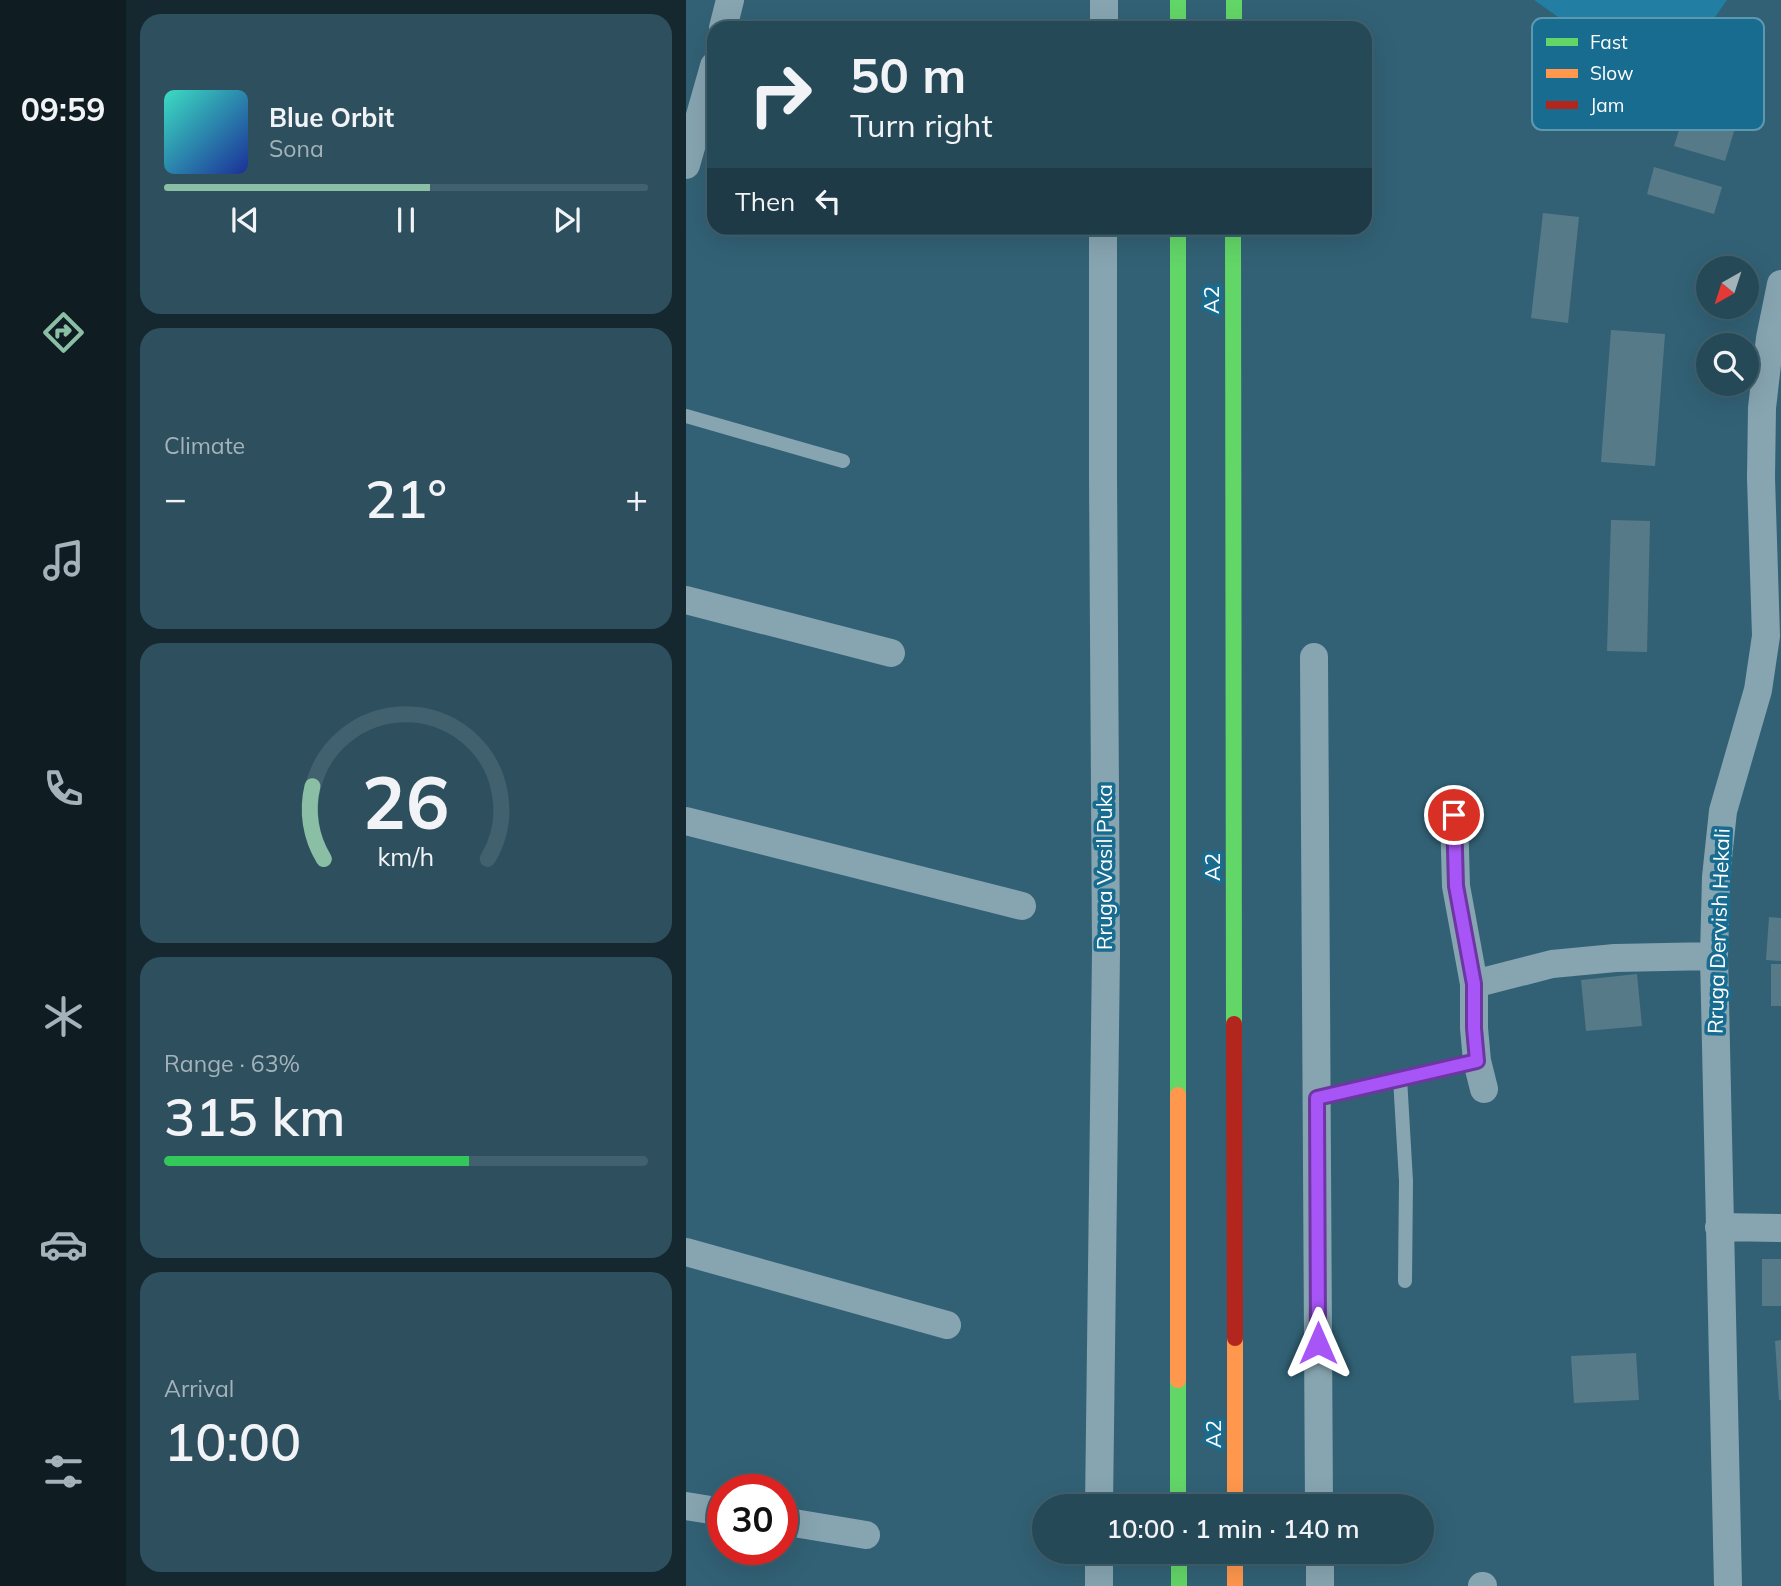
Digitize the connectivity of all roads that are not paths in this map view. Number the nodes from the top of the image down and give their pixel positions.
1 (730, 0) edge
2 (1104, 0) edge
3 (1178, 0) edge
4 (1234, 0) edge
5 (725, 21) edge
6 (1104, 21) edge
7 (1178, 21) edge
8 (1234, 21) edge
9 (707, 100) edge
10 (686, 165) edge
11 (1103, 235) edge
12 (1178, 235) edge
13 (1233, 235) edge
14 (1781, 284) edge
15 (686, 416) edge
16 (843, 461) dead end
17 (686, 600) edge
18 (891, 653) dead end
19 (1314, 657) dead end
20 (1454, 815) dead end
21 (686, 821) edge
22 (1022, 906) dead end
23 (1714, 956) junction
24 (1474, 984) junction
25 (1477, 1061) junction
26 (1399, 1078) junction
27 (1484, 1089) dead end
28 (1317, 1098) junction
29 (1719, 1227) junction
30 (1781, 1228) edge
31 (686, 1252) edge
32 (1405, 1281) dead end
33 (947, 1325) dead end
34 (1099, 1494) edge
35 (1178, 1494) edge
36 (1235, 1494) edge
37 (1319, 1494) edge
38 (686, 1506) edge
39 (707, 1509) edge
40 (798, 1524) edge
41 (866, 1535) dead end
42 (1099, 1564) edge
43 (1178, 1564) edge
44 (1235, 1564) edge
45 (1320, 1564) edge
46 (1099, 1586) edge
47 (1179, 1586) edge
48 (1235, 1586) edge
49 (1320, 1586) edge
50 (1728, 1586) edge

1 - 5 street
2 - 6 street
3 - 7 main road
4 - 8 main road
9 - 10 street
11 - 34 street, Rruga Vasil Puka
12 - 35 main road, A2
13 - 36 main road, A2
14 - 23 street, Rruga Dervish Hekali
15 - 16 lane
17 - 18 street
19 - 28 street
20 - 24 street
21 - 22 street
23 - 24 street
23 - 29 street, Rruga Dervish Hekali
24 - 25 street
25 - 26 lane
25 - 27 street
26 - 28 lane
26 - 32 lane
28 - 37 street
29 - 30 street
29 - 50 street, Rruga Dervish Hekali
31 - 33 street
38 - 39 street
40 - 41 street
42 - 46 street
43 - 47 main road
44 - 48 main road
45 - 49 street

